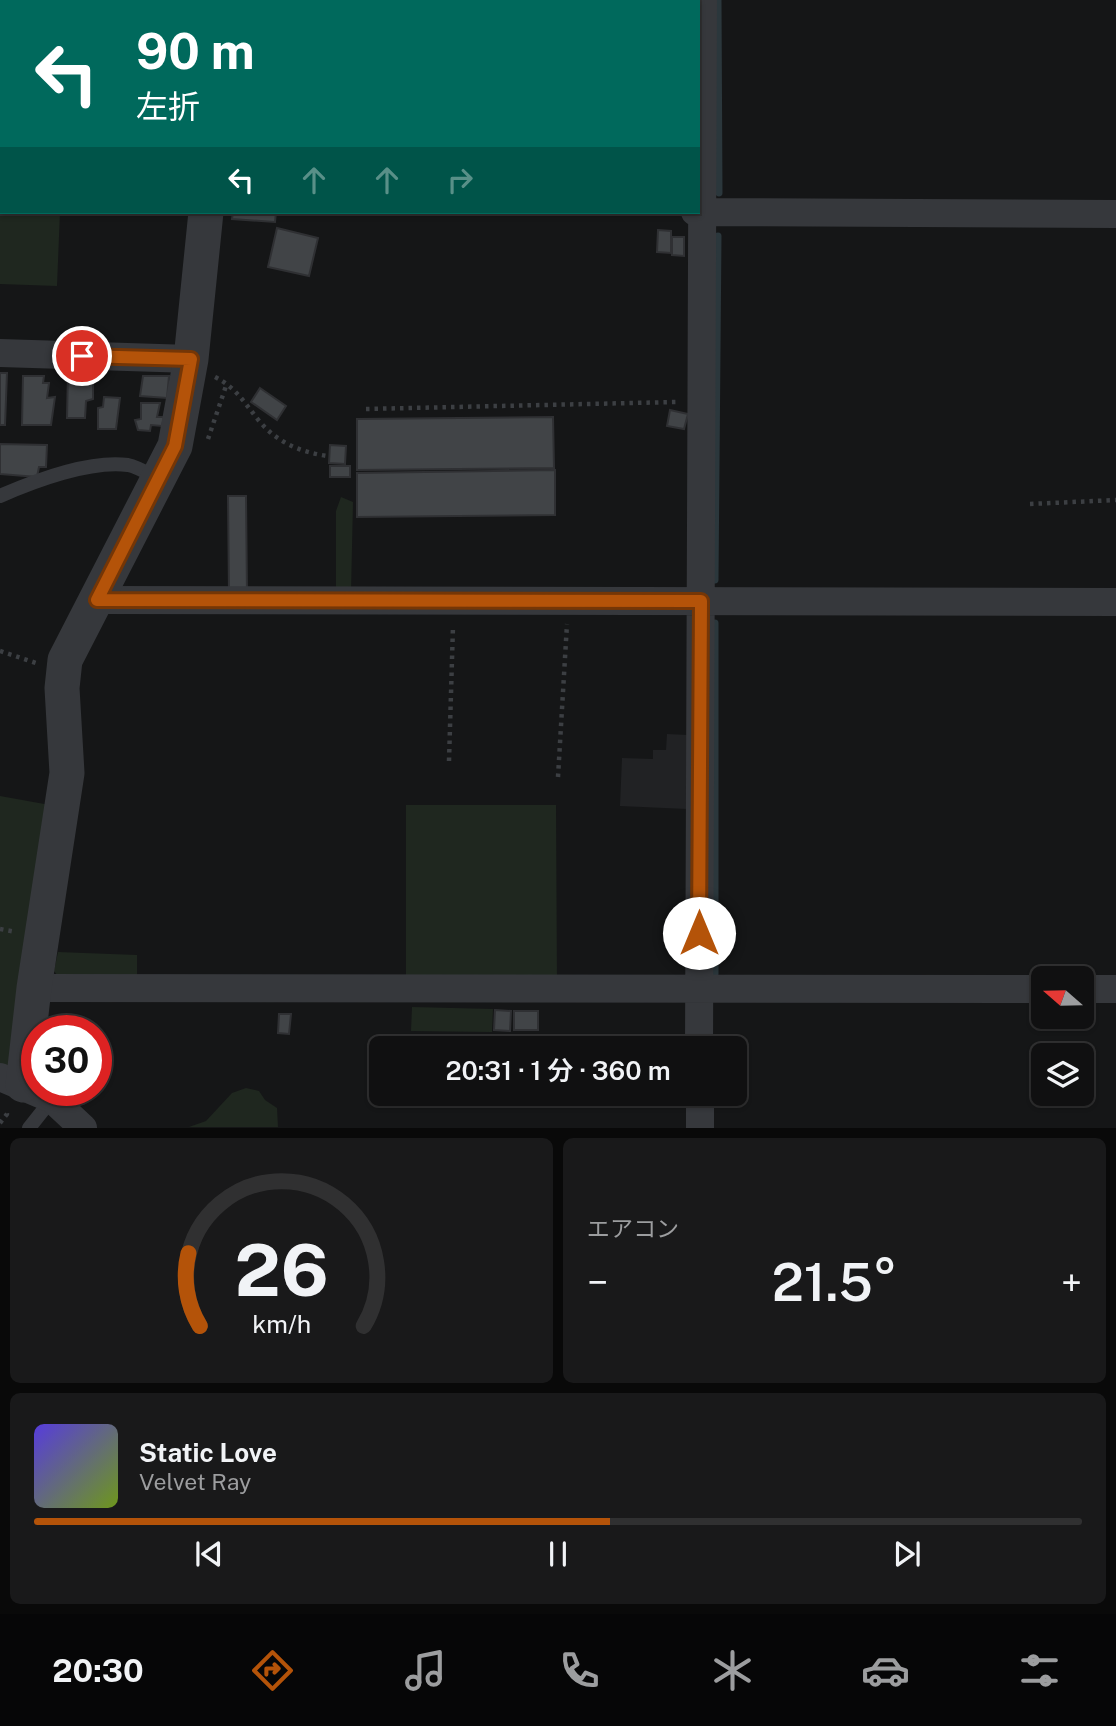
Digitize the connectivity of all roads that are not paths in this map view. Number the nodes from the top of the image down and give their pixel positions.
1 (703, 0) edge
2 (700, 159) edge
3 (700, 212) edge
4 (206, 214) edge
5 (699, 214) edge
6 (1116, 214) edge
7 (0, 353) edge
8 (191, 359) junction
9 (160, 479) junction
10 (0, 496) edge
11 (97, 600) junction
12 (701, 601) junction
13 (1116, 602) edge
14 (34, 988) junction
15 (698, 989) junction
16 (1031, 989) edge
17 (1094, 989) edge
18 (1116, 989) edge
19 (32, 1015) edge
20 (699, 1036) edge
21 (27, 1106) edge
22 (52, 1106) edge
23 (700, 1106) edge
24 (29, 1128) edge
25 (83, 1128) edge
26 (700, 1128) edge

1 - 2 street
3 - 6 street
4 - 8 street
5 - 12 street
7 - 8 street
8 - 9 street
9 - 10 lane
9 - 11 street
11 - 12 street
11 - 14 street
12 - 13 street
12 - 15 street
14 - 15 street
14 - 19 street
15 - 16 street
15 - 20 street
17 - 18 street
21 - 24 lane
22 - 25 street
23 - 26 street

